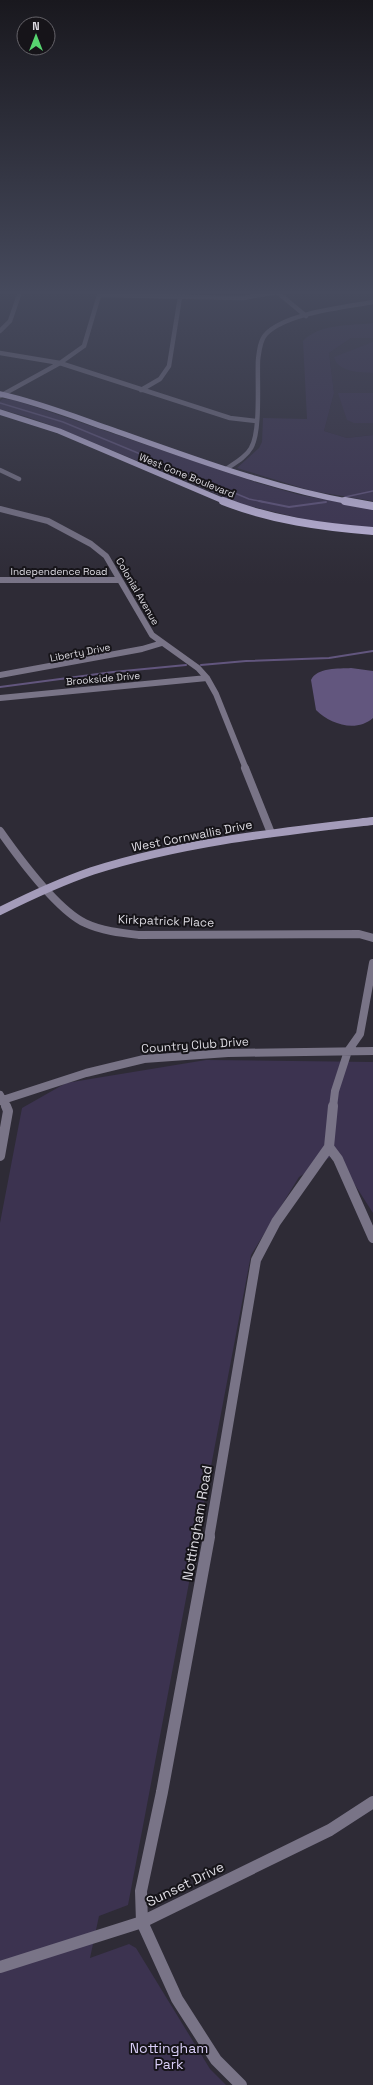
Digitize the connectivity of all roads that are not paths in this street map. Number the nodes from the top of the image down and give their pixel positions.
1 (12, 389) edge
2 (257, 389) edge
3 (141, 390) edge
4 (1, 395) edge
5 (0, 412) edge
6 (256, 421) junction
7 (226, 469) junction
8 (0, 470) edge
9 (19, 479) dead end
10 (373, 506) edge
11 (0, 509) edge
12 (373, 531) edge
13 (0, 580) edge
14 (118, 580) junction
15 (162, 643) junction
16 (0, 675) edge
17 (207, 678) junction
18 (0, 698) edge
19 (373, 821) edge
20 (0, 831) edge
21 (271, 833) junction
22 (46, 888) junction
23 (0, 911) edge
24 (373, 938) edge
25 (373, 963) edge
26 (348, 1051) junction
27 (373, 1051) edge
28 (1, 1099) edge
29 (329, 1147) junction
30 (0, 1156) edge
31 (373, 1238) edge
32 (373, 1802) edge
33 (142, 1922) junction
34 (0, 1967) edge
35 (240, 2085) edge

1 - 4 street
2 - 6 street
3 - 6 street
4 - 7 main road, West Cone Boulevard
5 - 12 main road, West Cone Boulevard
6 - 7 street
7 - 10 main road, West Cone Boulevard
8 - 9 street
11 - 14 street, Colonial Avenue
13 - 14 street, Independence Road
14 - 15 street, Colonial Avenue
15 - 16 street, Liberty Drive
15 - 17 street, Colonial Avenue
17 - 18 street, Brookside Drive
17 - 21 street, Colonial Avenue
19 - 21 street, West Cornwallis Drive
20 - 22 street, Kirkpatrick Place
21 - 22 street, West Cornwallis Drive
22 - 23 street, West Cornwallis Drive
22 - 24 street, Kirkpatrick Place
25 - 26 street, Nottingham Road
26 - 27 street, Country Club Drive
26 - 28 street, Country Club Drive
26 - 29 street, Nottingham Road
28 - 30 street
29 - 31 street
29 - 33 street, Nottingham Road
32 - 33 street, Sunset Drive
33 - 34 street, Sunset Drive
33 - 35 street, Nottingham Road

